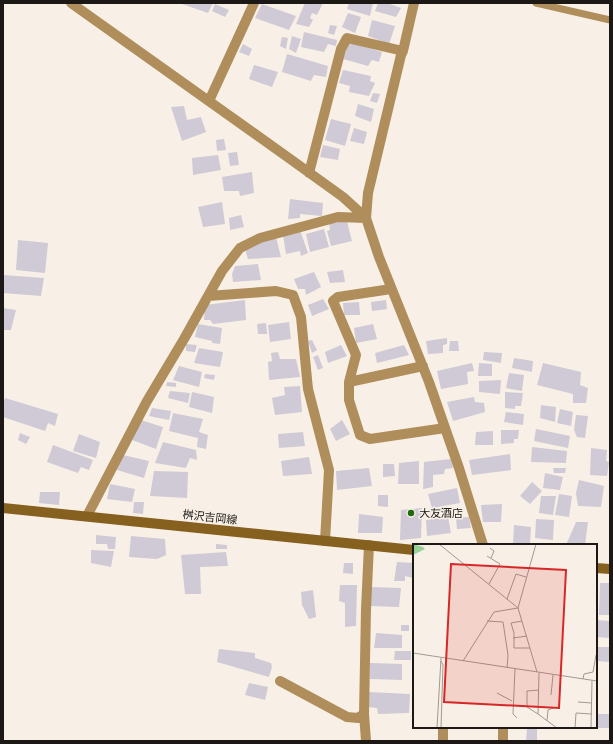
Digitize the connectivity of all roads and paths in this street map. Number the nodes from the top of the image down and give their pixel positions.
1 (71, 3) edge
2 (254, 3) edge
3 (414, 3) edge
4 (536, 3) edge
5 (610, 20) edge
6 (403, 51) junction
7 (208, 101) junction
8 (309, 173) junction
9 (366, 218) junction
10 (391, 289) junction
11 (208, 296) junction
12 (423, 366) junction
13 (349, 382) junction
14 (445, 428) junction
15 (3, 508) edge
16 (87, 516) junction
17 (325, 541) junction
18 (483, 544) edge
19 (369, 545) junction
20 (413, 550) edge
21 (597, 568) edge
22 (610, 569) edge
23 (280, 681) dead end
24 (364, 714) junction
25 (443, 728) edge
26 (503, 728) edge
27 (366, 741) edge
28 (443, 741) edge
29 (503, 741) edge

1 - 7 street
2 - 7 street
3 - 6 street
4 - 5 lane
6 - 8 street
6 - 9 street
7 - 8 street
8 - 9 street
9 - 10 street
9 - 11 street
10 - 12 street
10 - 13 street
11 - 16 street
11 - 17 street
12 - 13 street
12 - 14 street
13 - 14 street
14 - 18 street
15 - 16 main road, 桝沢吉岡線
16 - 17 main road, 桝沢吉岡線
17 - 19 main road, 桝沢吉岡線
19 - 20 main road, 桝沢吉岡線
19 - 24 street
21 - 22 main road
23 - 24 street
24 - 27 street
25 - 28 street
26 - 29 street

